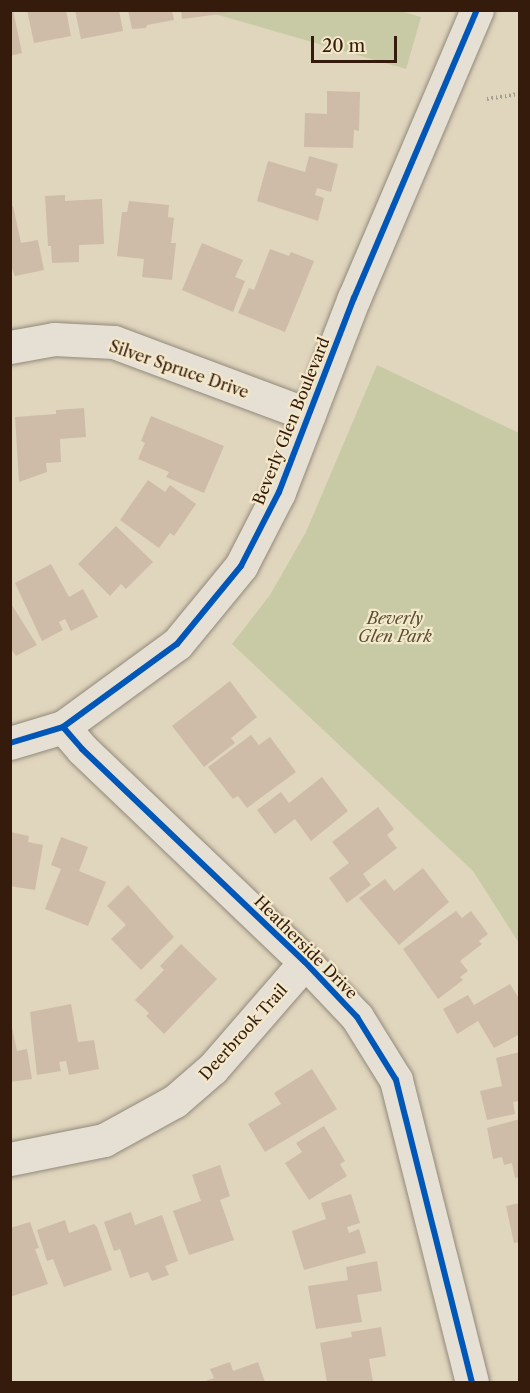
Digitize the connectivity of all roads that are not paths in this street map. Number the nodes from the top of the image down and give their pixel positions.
1 (477, 10) edge
2 (10, 347) edge
3 (309, 415) junction
4 (63, 727) junction
5 (10, 743) edge
6 (305, 962) junction
7 (10, 1159) edge
8 (472, 1383) edge

1 - 3 street, Beverly Glen Boulevard
2 - 3 street, Silver Spruce Drive
3 - 4 street, Beverly Glen Boulevard
4 - 5 street, Beverly Glen Boulevard
4 - 6 street, Heatherside Drive
6 - 7 street, Deerbrook Trail
6 - 8 street, Heatherside Drive

